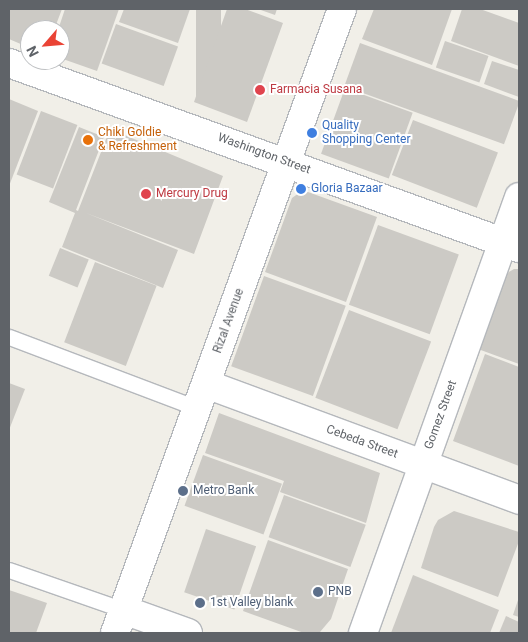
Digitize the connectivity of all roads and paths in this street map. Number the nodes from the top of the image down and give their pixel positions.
1 (342, 9) edge
2 (9, 62) edge
3 (287, 162) junction
4 (519, 197) edge
5 (511, 245) edge
6 (9, 337) edge
7 (201, 396) junction
8 (423, 464) junction
9 (519, 500) edge
10 (9, 570) edge
11 (119, 622) edge
12 (188, 633) edge
13 (362, 633) edge

1 - 3 street, Rizal Avenue
2 - 3 street, Washington Street
3 - 5 street, Washington Street
3 - 7 street, Rizal Avenue
4 - 5 street, Gomez Street
5 - 8 street, Gomez Street
6 - 7 lane
7 - 8 street, Cebeda Street
7 - 11 street, Rizal Avenue
8 - 9 street, Cebeda Street
8 - 13 street, Gomez Street
10 - 11 lane
11 - 12 street

